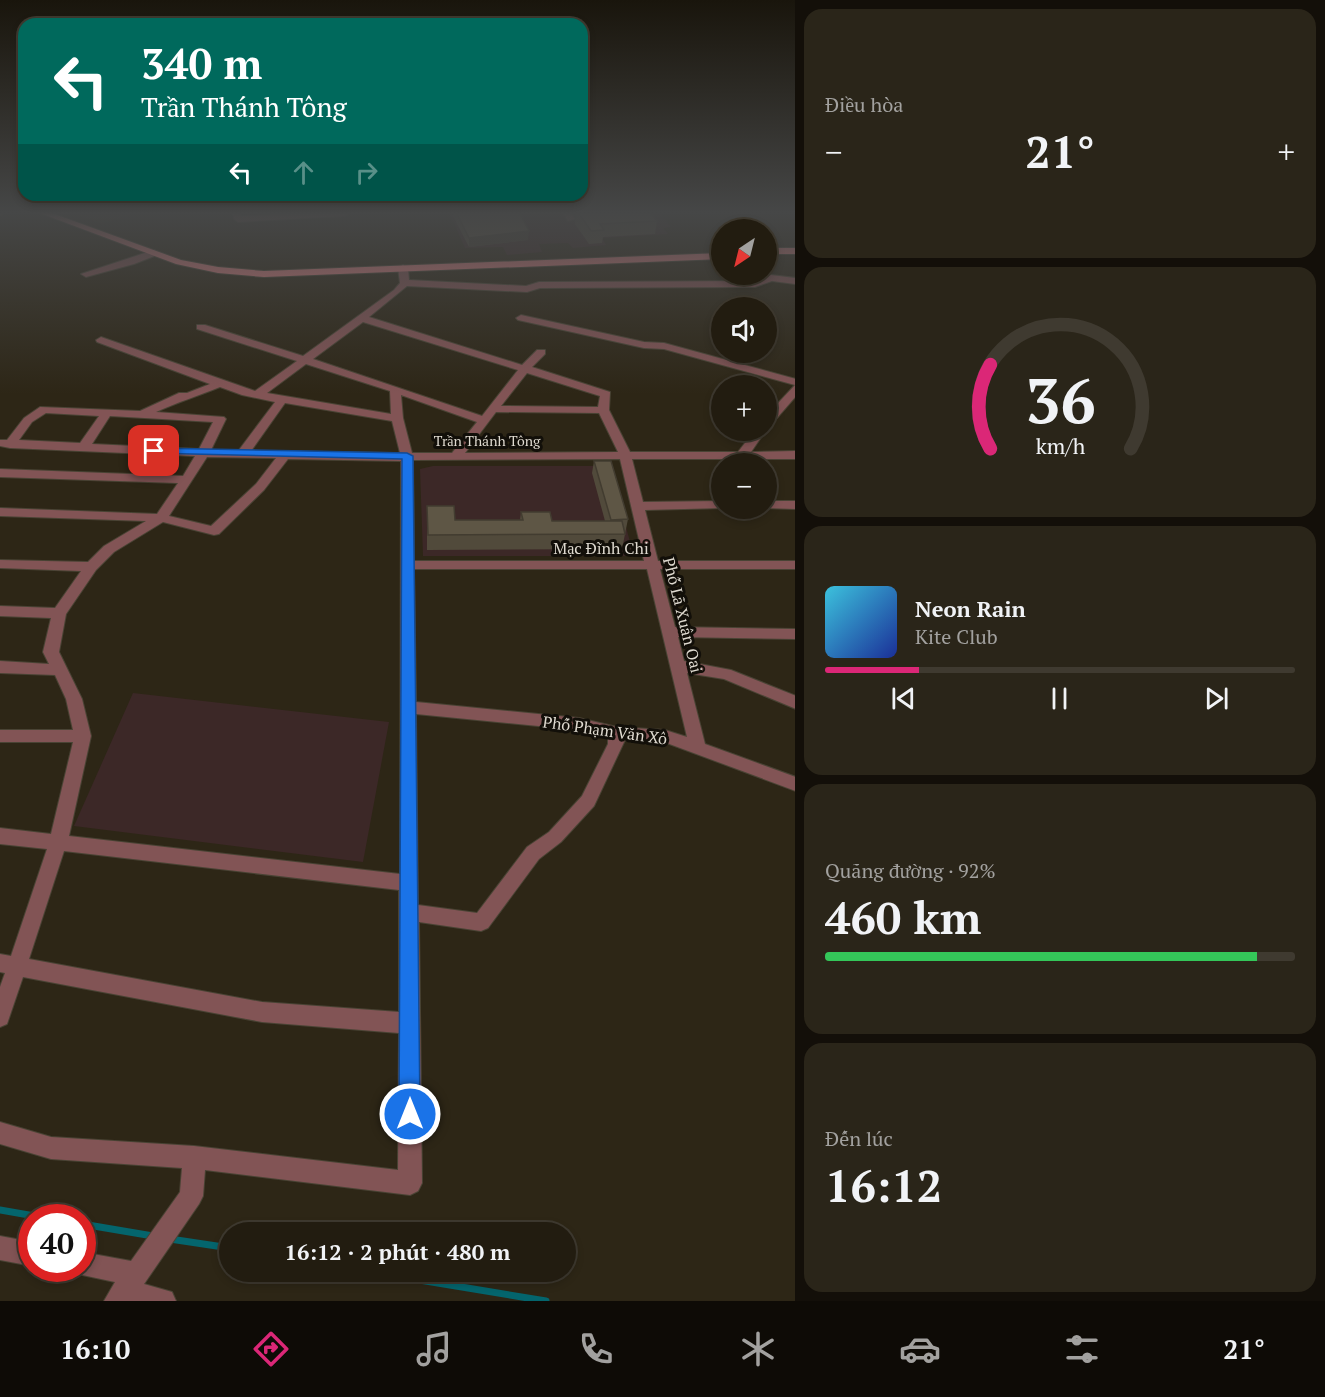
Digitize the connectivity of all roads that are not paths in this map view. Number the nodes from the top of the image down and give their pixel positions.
1 (91, 273) edge
2 (249, 273) edge
3 (294, 273) edge
4 (404, 273) edge
5 (86, 274) dead end
6 (795, 281) edge
7 (405, 283) junction
8 (364, 318) junction
9 (521, 318) dead end
10 (201, 327) dead end
11 (101, 340) dead end
12 (541, 352) dead end
13 (304, 360) junction
14 (524, 369) junction
15 (795, 382) edge
16 (219, 384) junction
17 (795, 388) edge
18 (395, 389) junction
19 (259, 394) junction
20 (283, 399) junction
21 (782, 405) junction
22 (795, 405) edge
23 (491, 409) junction
24 (603, 410) junction
25 (777, 411) edge
26 (106, 412) junction
27 (143, 414) junction
28 (397, 418) junction
29 (483, 420) junction
30 (753, 441) edge
31 (5, 443) edge
32 (83, 448) junction
33 (202, 453) junction
34 (243, 453) junction
35 (285, 453) junction
36 (743, 453) edge
37 (625, 455) junction
38 (777, 455) edge
39 (795, 455) edge
40 (407, 456) junction
41 (456, 456) junction
42 (711, 456) edge
43 (0, 473) edge
44 (187, 480) junction
45 (777, 505) edge
46 (795, 505) edge
47 (637, 506) junction
48 (711, 506) edge
49 (0, 512) edge
50 (161, 518) junction
51 (0, 564) edge
52 (408, 565) junction
53 (652, 565) junction
54 (795, 566) edge
55 (91, 567) junction
56 (0, 611) edge
57 (59, 614) junction
58 (669, 632) junction
59 (795, 634) edge
60 (678, 666) junction
61 (0, 667) edge
62 (60, 670) junction
63 (795, 703) edge
64 (408, 707) junction
65 (617, 733) junction
66 (0, 736) edge
67 (83, 736) junction
68 (699, 748) junction
69 (795, 784) edge
70 (0, 836) edge
71 (58, 843) junction
72 (409, 883) junction
73 (409, 912) junction
74 (8, 964) edge
75 (0, 1017) edge
76 (409, 1023) junction
77 (0, 1133) edge
78 (194, 1157) junction
79 (0, 1248) edge
80 (18, 1251) edge
81 (96, 1272) edge
82 (126, 1289) edge
83 (163, 1301) edge

1 - 5 street
2 - 3 main road
4 - 7 street
6 - 7 street
7 - 8 street
8 - 13 street
8 - 14 street
9 - 15 street
10 - 13 street
11 - 16 street
12 - 14 street
13 - 18 street
13 - 19 street
14 - 23 street
14 - 24 street, Phố Lã Xuân Oai
16 - 19 street
16 - 27 street
17 - 21 street
18 - 28 street
18 - 29 street
19 - 20 street
20 - 28 street
20 - 34 street
21 - 22 street
21 - 25 street
23 - 24 street
23 - 29 street
24 - 37 street, Phố Lã Xuân Oai
26 - 27 street
26 - 31 street
26 - 32 street
27 - 33 street
28 - 40 street
29 - 41 street
30 - 36 street
31 - 32 street, Trần Thánh Tông
32 - 33 street, Trần Thánh Tông
33 - 34 street, Trần Thánh Tông
33 - 44 street
34 - 35 street, Trần Thánh Tông
35 - 40 street, Trần Thánh Tông
35 - 50 street
37 - 41 street, Trần Thánh Tông
37 - 42 street, Trần Thánh Tông
37 - 47 street, Phố Lã Xuân Oai
38 - 39 street, Trần Thánh Tông
40 - 41 street, Trần Thánh Tông
40 - 52 street
43 - 44 street
44 - 50 street
45 - 46 street
47 - 48 street
47 - 53 street, Phố Lã Xuân Oai
49 - 50 street
50 - 55 street
51 - 55 street
52 - 53 street, Mạc Đĩnh Chi
52 - 64 street
53 - 54 street, Mạc Đĩnh Chi
53 - 58 street, Phố Lã Xuân Oai
55 - 57 street
56 - 57 street
57 - 62 street
58 - 59 street
58 - 60 street, Phố Lã Xuân Oai
60 - 63 street
60 - 68 street, Phố Lã Xuân Oai
61 - 62 street
62 - 67 street
64 - 65 street, Phố Phạm Văn Xô
64 - 72 street
65 - 68 street, Phố Phạm Văn Xô
65 - 73 street
66 - 67 street
67 - 71 street
68 - 69 street, Phố Phạm Văn Xô
70 - 71 street
71 - 72 street
71 - 74 street
72 - 73 street
73 - 76 street
74 - 75 street
74 - 76 street
76 - 78 street
77 - 78 street
78 - 82 street
79 - 80 street
81 - 82 street
82 - 83 street

